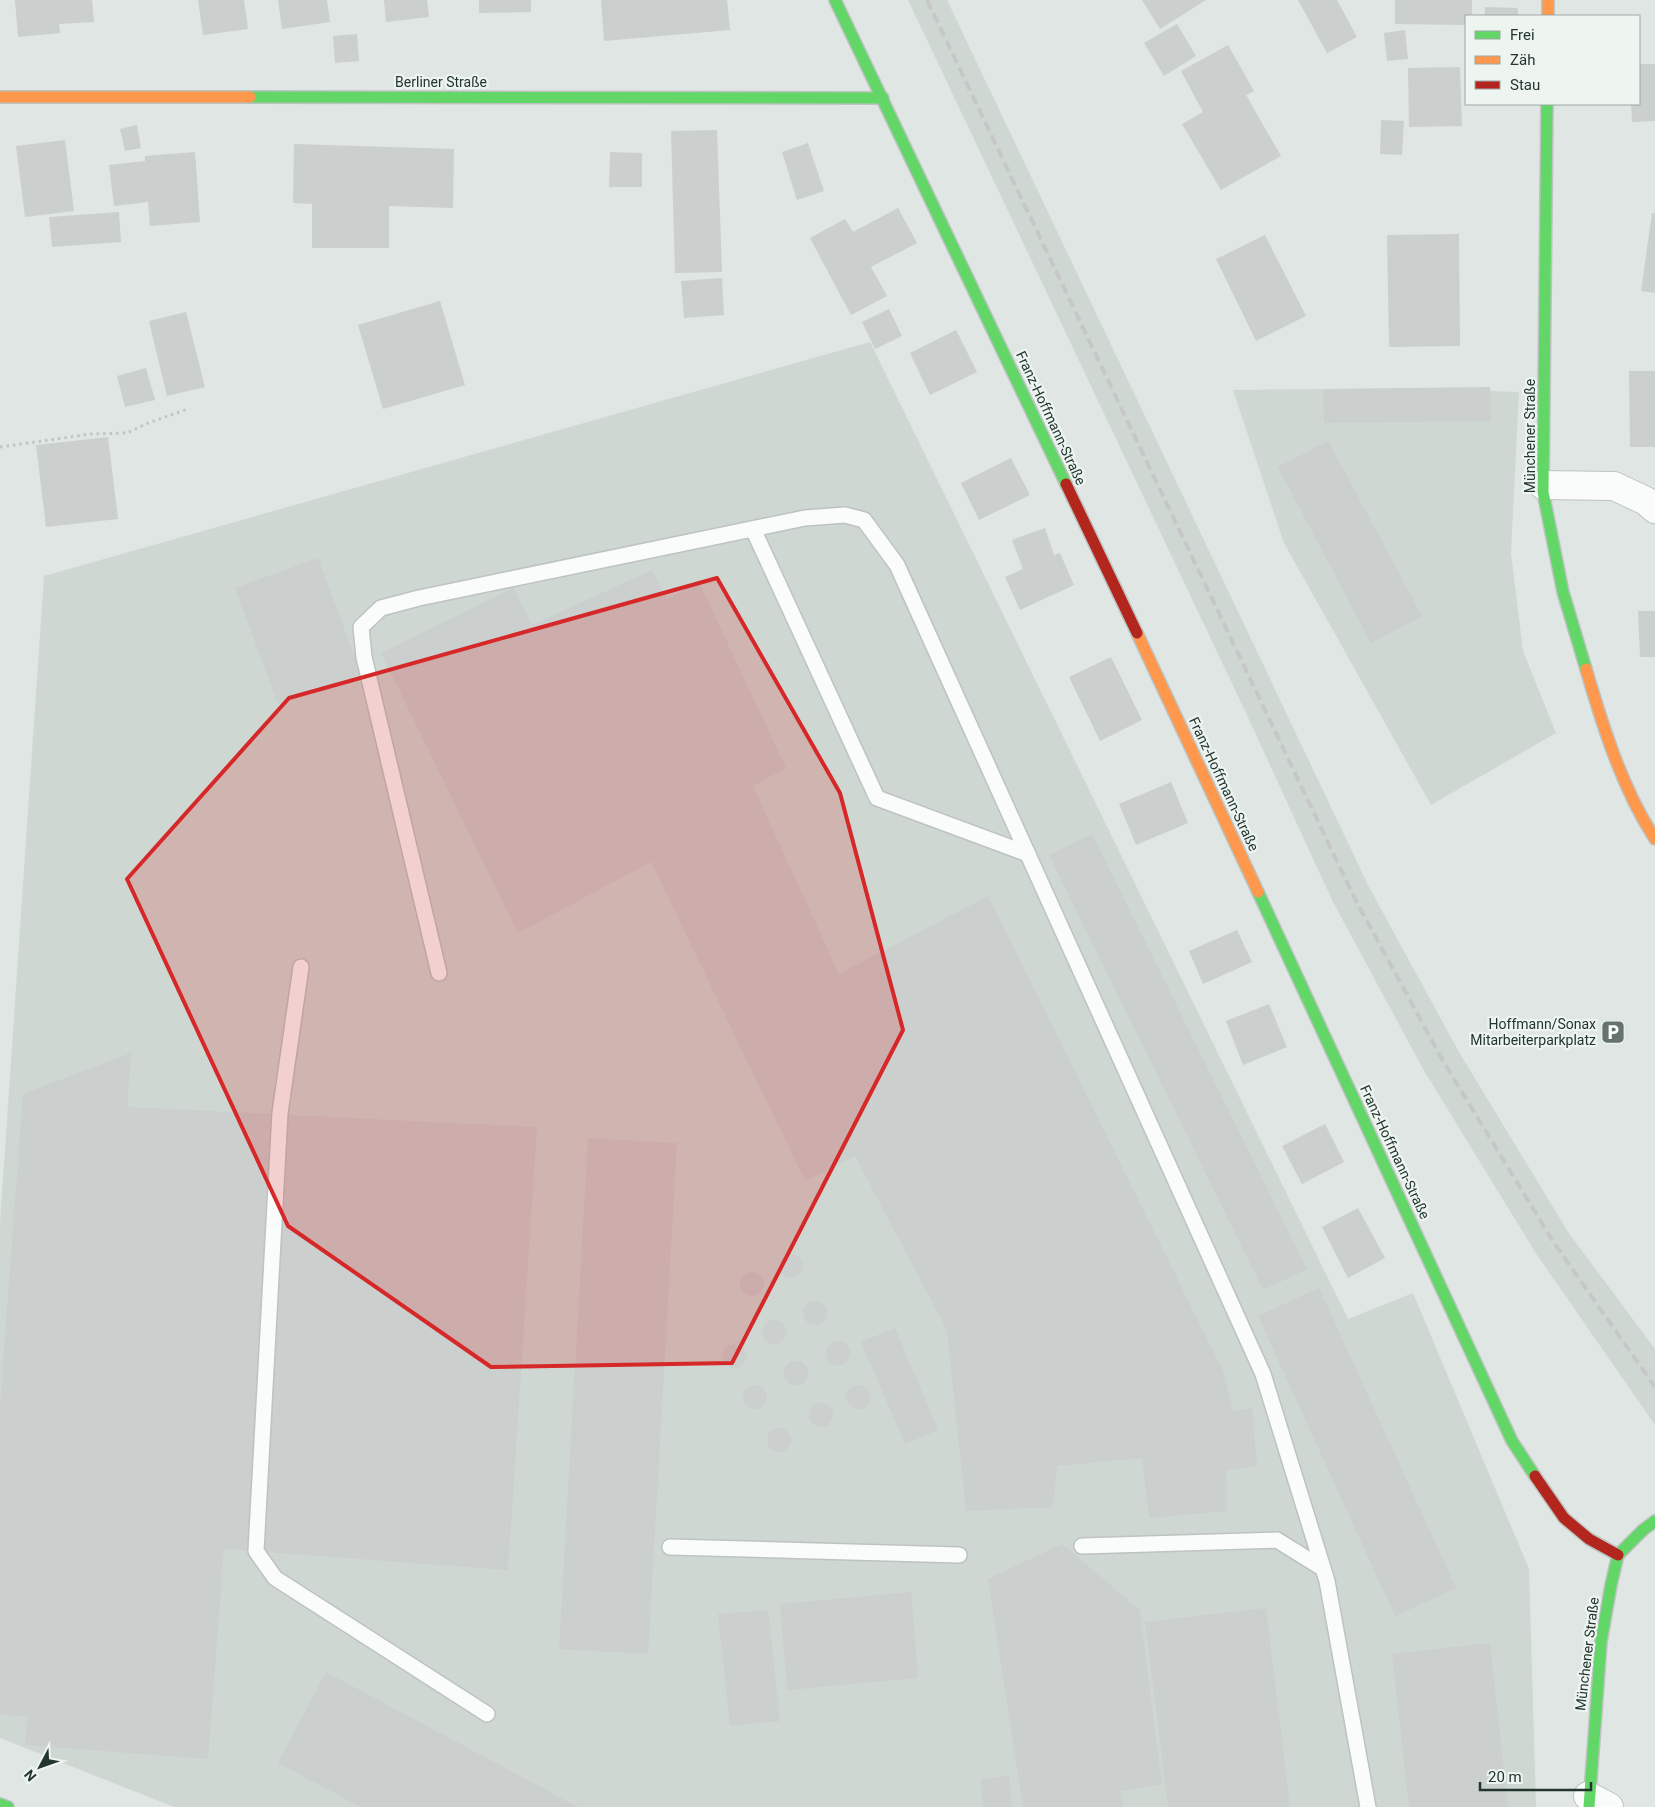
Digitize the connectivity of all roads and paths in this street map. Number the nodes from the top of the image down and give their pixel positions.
1 (835, 0) edge
2 (1548, 0) edge
3 (1548, 15) edge
4 (0, 97) edge
5 (883, 98) junction
6 (1547, 105) edge
7 (188, 409) dead end
8 (0, 448) edge
9 (1543, 486) junction
10 (1655, 509) edge
11 (753, 529) junction
12 (1655, 839) edge
13 (1028, 854) junction
14 (301, 967) dead end
15 (439, 973) dead end
16 (1655, 1521) edge
17 (1082, 1546) dead end
18 (670, 1547) dead end
19 (959, 1554) dead end
20 (1618, 1555) junction
21 (1322, 1568) junction
22 (487, 1714) dead end
23 (1595, 1803) edge
24 (0, 1804) edge
25 (8, 1807) edge
26 (1368, 1807) edge

1 - 5 street, Franz-Hoffmann-Straße
2 - 3 street
4 - 5 street, Berliner Straße
5 - 20 street, Franz-Hoffmann-Straße
6 - 9 street, Münchener Straße
7 - 8 path
9 - 10 street
9 - 12 street, Münchener Straße
11 - 13 lane
11 - 13 lane
11 - 15 lane
13 - 21 lane
14 - 22 lane
16 - 20 street
17 - 21 lane
18 - 19 lane
20 - 23 street, Münchener Straße
21 - 26 lane
24 - 25 street

